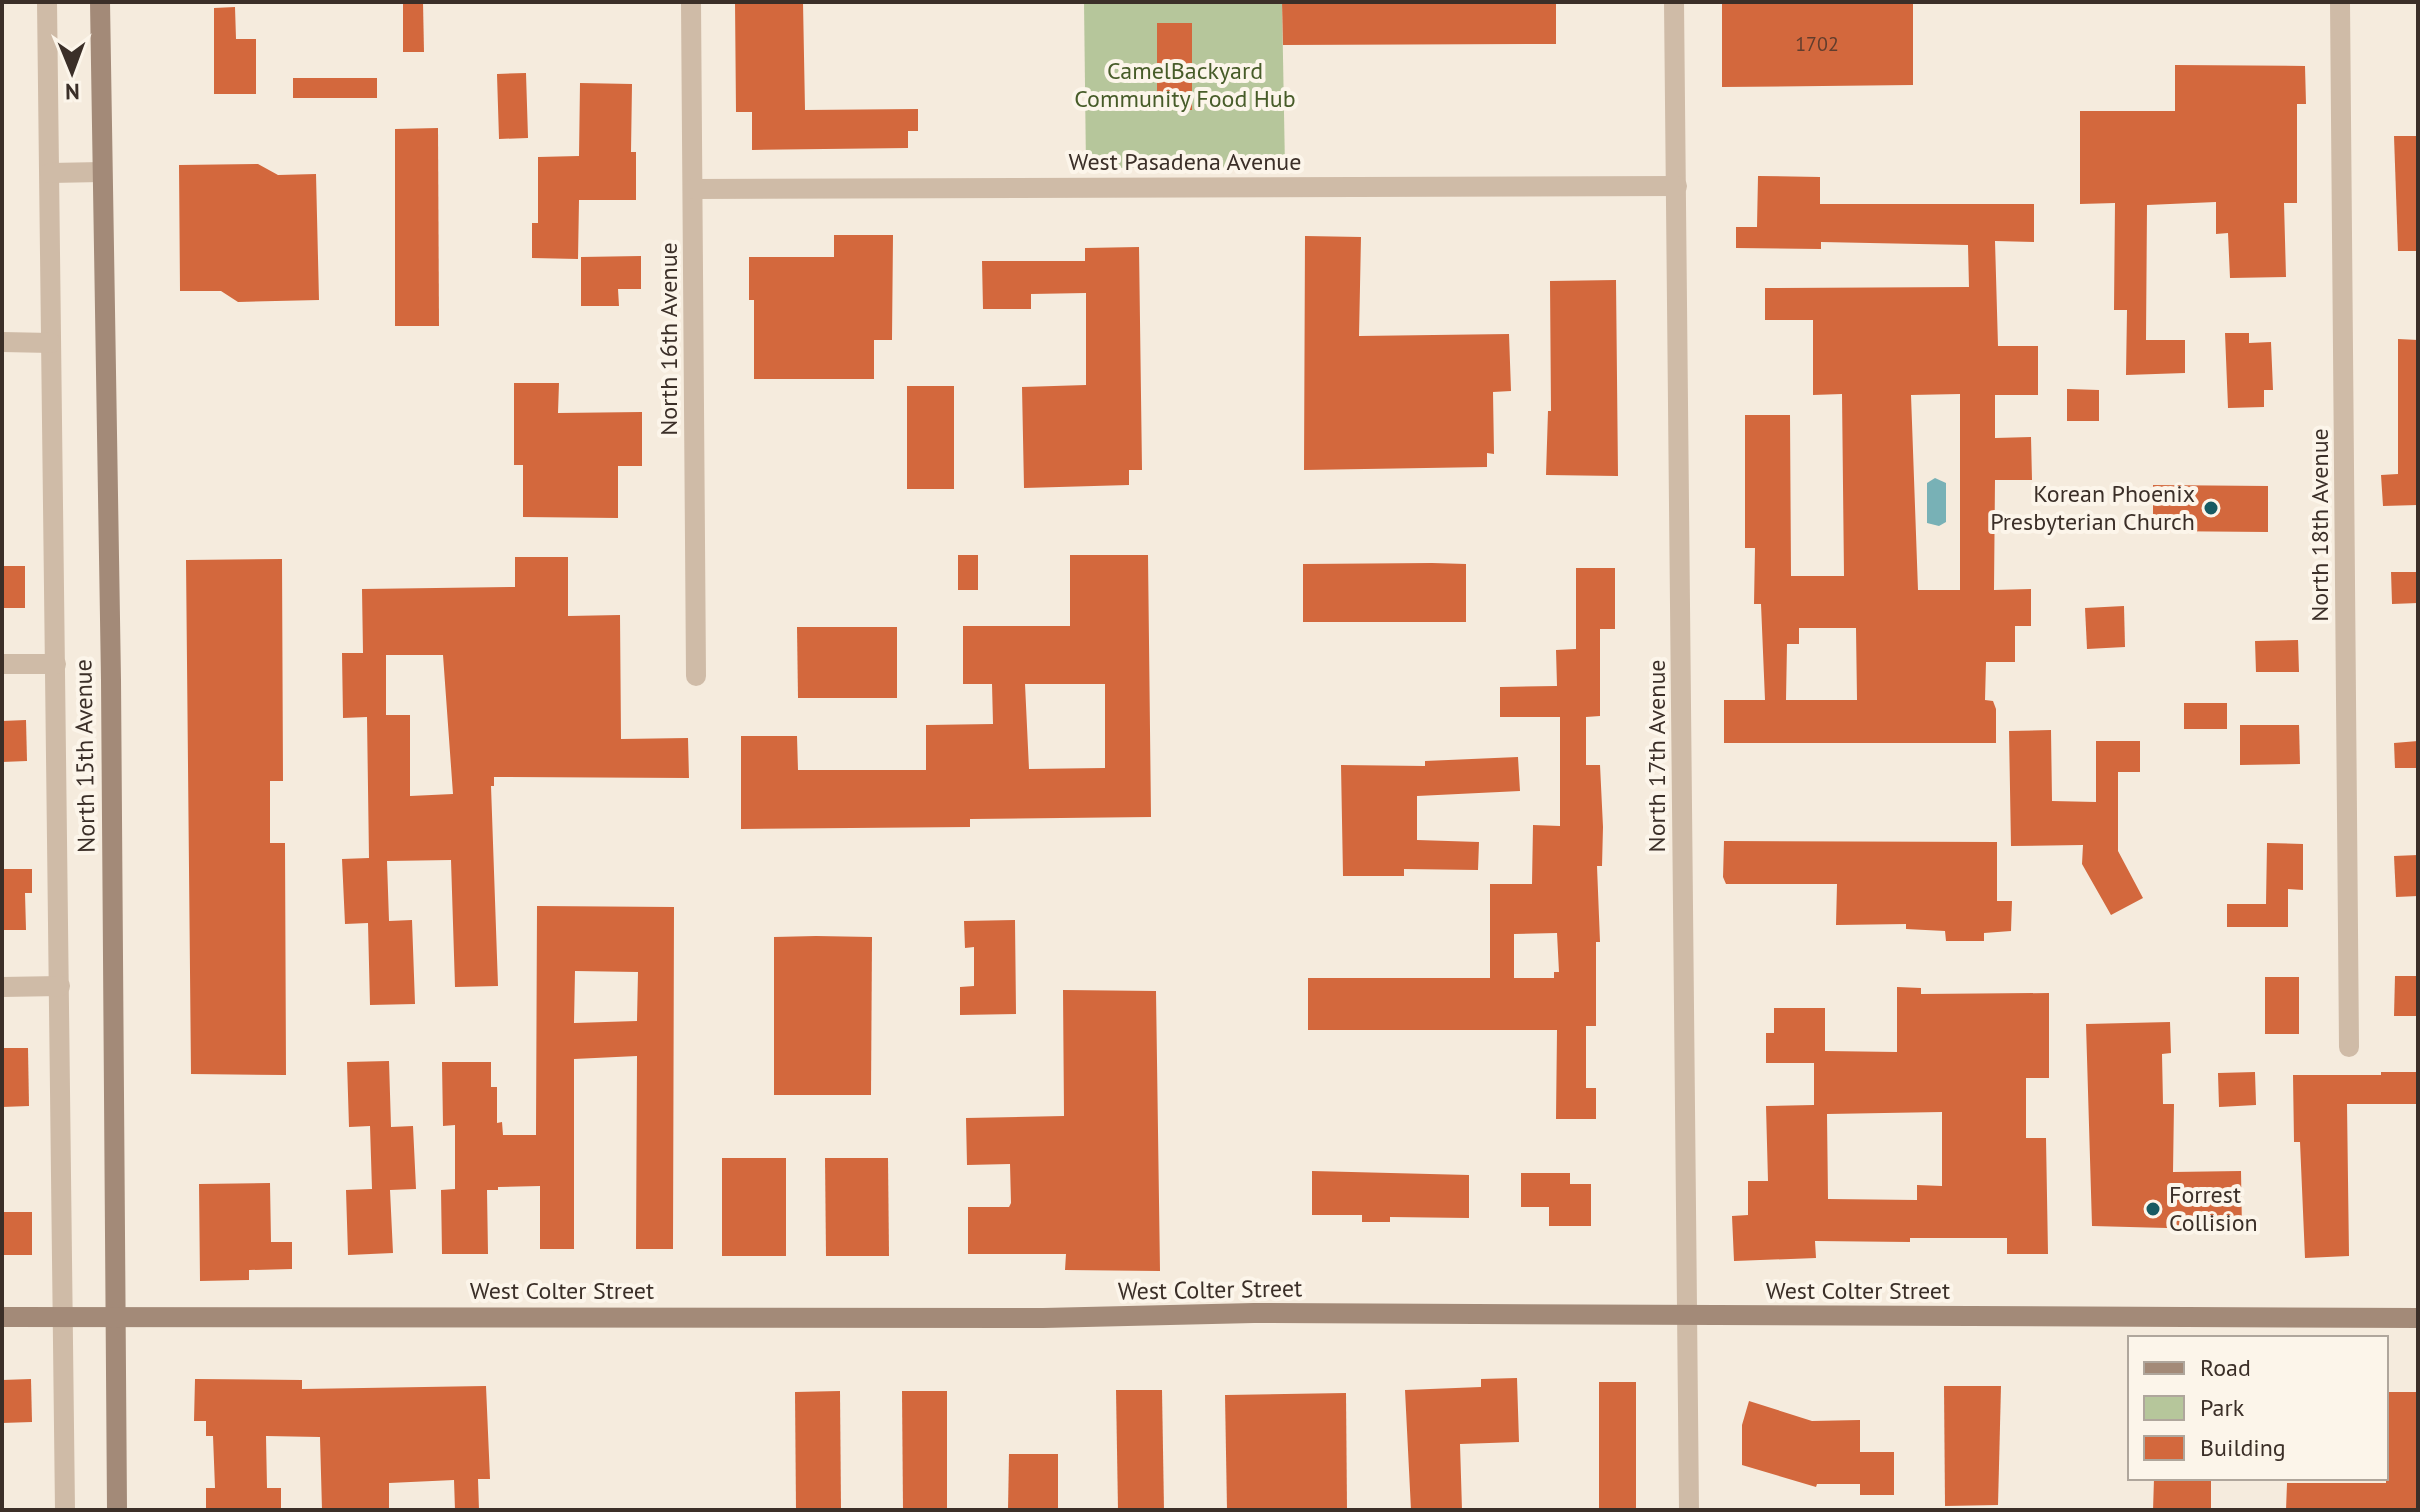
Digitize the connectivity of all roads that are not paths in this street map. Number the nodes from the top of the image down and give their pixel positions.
1 (47, 2) edge
2 (100, 2) edge
3 (691, 2) edge
4 (1674, 2) edge
5 (2340, 2) edge
6 (102, 172) junction
7 (50, 173) junction
8 (1677, 186) junction
9 (693, 189) junction
10 (2, 342) edge
11 (51, 343) junction
12 (2, 664) edge
13 (56, 664) junction
14 (696, 676) dead end
15 (60, 986) junction
16 (2, 987) edge
17 (2349, 1047) dead end
18 (64, 1316) junction
19 (115, 1316) junction
20 (1687, 1316) junction
21 (2, 1317) edge
22 (2418, 1318) edge
23 (65, 1510) edge
24 (117, 1510) edge
25 (1689, 1510) edge

1 - 7 street, North 15th Avenue
2 - 6 street, North 15th Avenue
3 - 9 street, North 16th Avenue
4 - 8 street, North 17th Avenue
5 - 17 street, North 18th Avenue
6 - 7 street
6 - 19 street, North 15th Avenue
7 - 11 street, North 15th Avenue
8 - 9 street, West Pasadena Avenue
8 - 20 street, North 17th Avenue
9 - 14 street, North 16th Avenue
10 - 11 street
11 - 13 street, North 15th Avenue
12 - 13 street
13 - 15 street, North 15th Avenue
15 - 16 street
15 - 18 street, North 15th Avenue
18 - 19 street, West Colter Street
18 - 21 street, West Colter Street
18 - 23 street, North 15th Avenue
19 - 20 street, West Colter Street
19 - 24 street, North 15th Avenue
20 - 22 street, West Colter Street
20 - 25 street, North 17th Avenue

